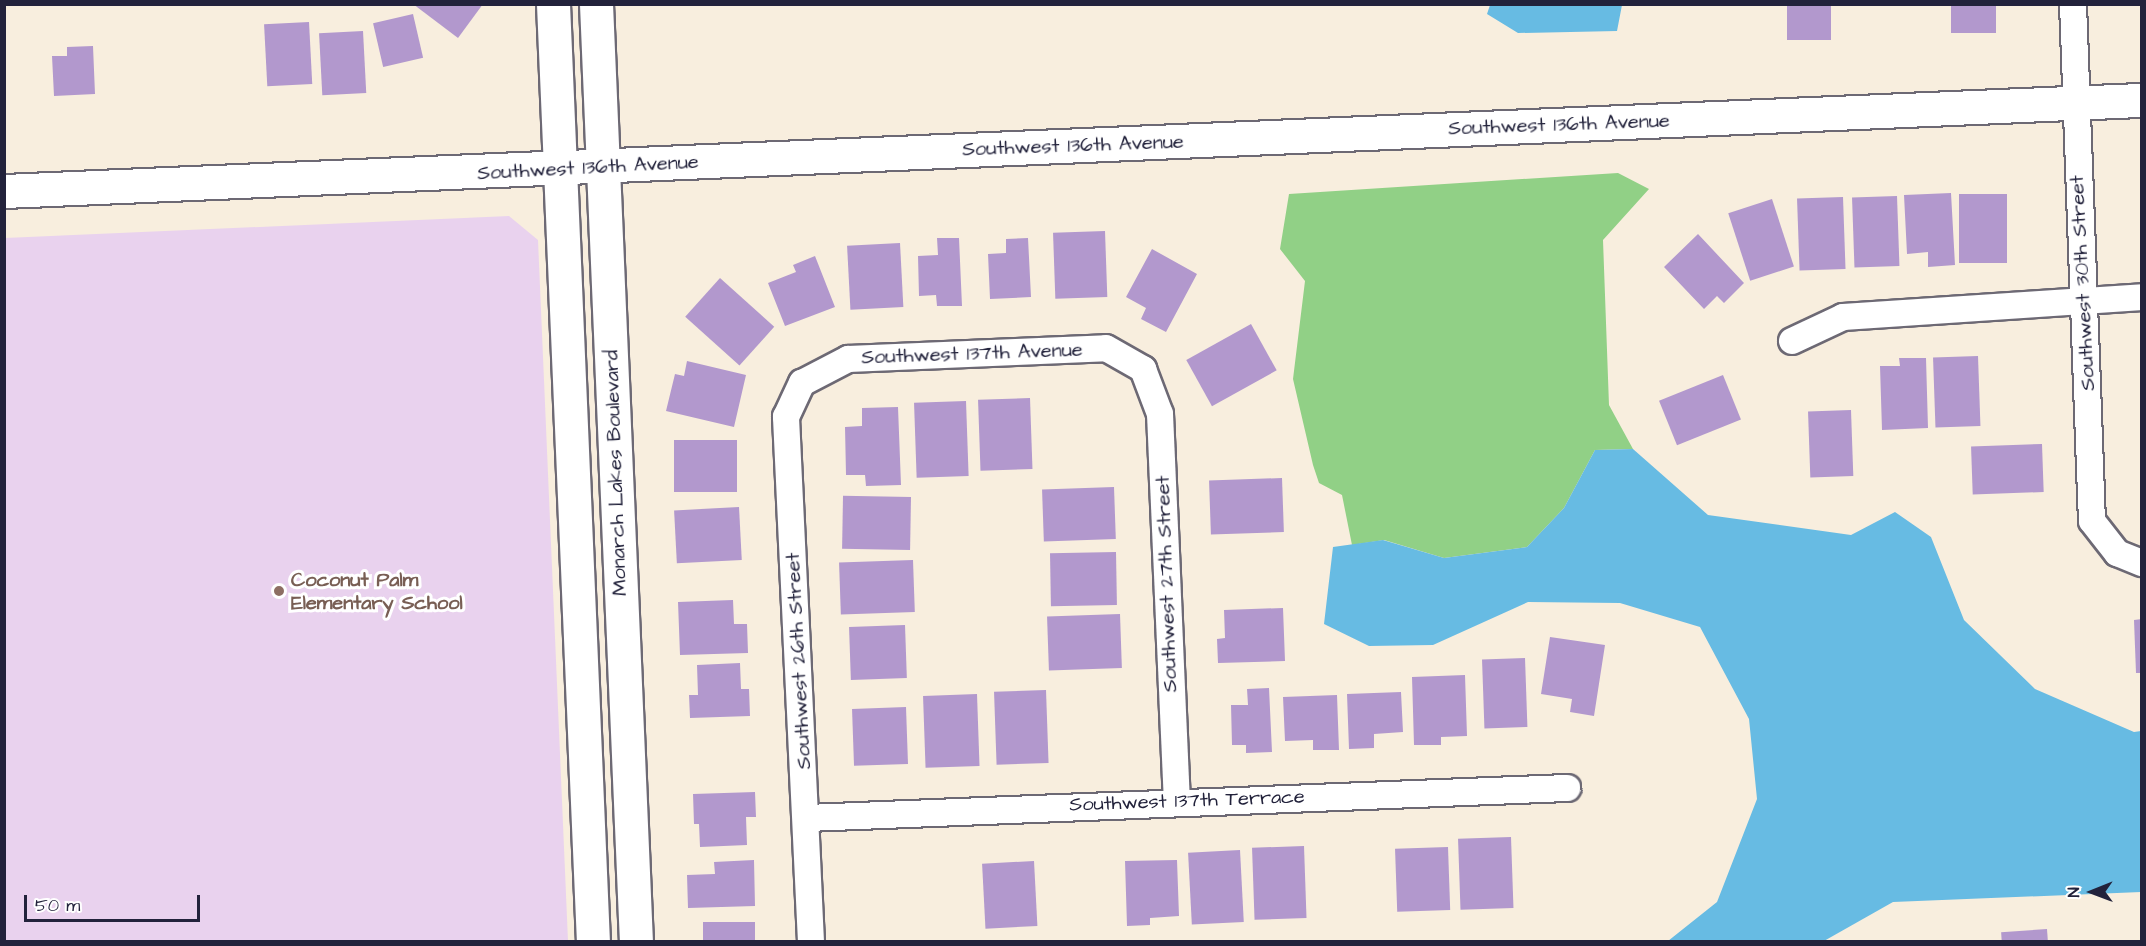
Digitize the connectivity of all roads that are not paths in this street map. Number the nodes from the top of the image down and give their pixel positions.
1 (554, 4) edge
2 (596, 4) edge
3 (2073, 4) edge
4 (2142, 100) edge
5 (2074, 103) junction
6 (603, 167) junction
7 (561, 170) junction
8 (4, 191) edge
9 (2142, 297) edge
10 (2084, 299) junction
11 (1792, 340) dead end
12 (1143, 369) joint
13 (802, 383) joint
14 (2142, 563) edge
15 (1567, 788) dead end
16 (1177, 802) junction
17 (807, 818) junction
18 (593, 942) edge
19 (636, 942) edge
20 (811, 942) edge

1 - 7 street
2 - 6 street, Monarch Lakes Boulevard
3 - 5 street, Southwest 30th Street
4 - 5 street, Southwest 136th Avenue
5 - 6 street, Southwest 136th Avenue
5 - 10 street, Southwest 30th Street
6 - 7 street, Southwest 136th Avenue
6 - 19 street, Monarch Lakes Boulevard
7 - 8 street, Southwest 136th Avenue
7 - 18 street
9 - 10 street
10 - 11 street
10 - 14 street, Southwest 30th Street
12 - 13 street, Southwest 137th Avenue
12 - 16 street, Southwest 27th Street
13 - 17 street, Southwest 26th Street
15 - 16 street, Southwest 137th Terrace
16 - 17 street, Southwest 137th Terrace
17 - 20 street, Southwest 26th Street

